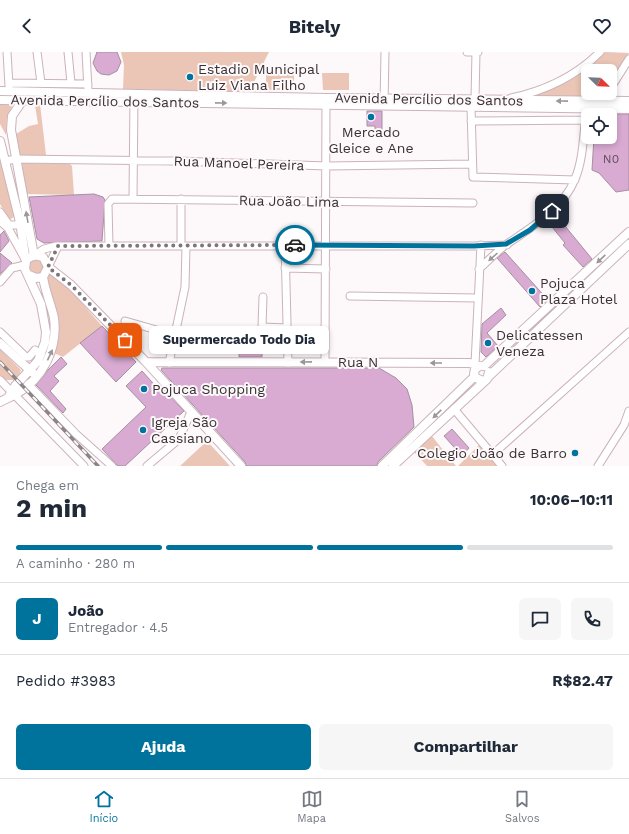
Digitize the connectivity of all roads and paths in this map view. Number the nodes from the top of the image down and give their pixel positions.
1 (7, 52) edge
2 (37, 52) edge
3 (68, 52) edge
4 (86, 52) edge
5 (385, 52) edge
6 (467, 52) edge
7 (477, 52) edge
8 (600, 52) edge
9 (629, 59) edge
10 (617, 78) edge
11 (41, 83) junction
12 (71, 84) junction
13 (10, 87) junction
14 (0, 91) edge
15 (88, 93) junction
16 (135, 98) junction
17 (0, 100) edge
18 (23, 100) junction
19 (603, 100) edge
20 (619, 101) junction
21 (629, 101) edge
22 (79, 102) junction
23 (326, 102) junction
24 (384, 102) junction
25 (473, 103) junction
26 (501, 104) junction
27 (600, 104) junction
28 (591, 108) edge
29 (629, 109) edge
30 (581, 110) edge
31 (618, 110) junction
32 (581, 120) edge
33 (471, 121) junction
34 (0, 141) edge
35 (582, 144) edge
36 (16, 159) junction
37 (6, 161) junction
38 (133, 161) junction
39 (472, 164) junction
40 (327, 166) junction
41 (575, 180) junction
42 (133, 198) junction
43 (181, 199) junction
44 (326, 202) junction
45 (473, 203) dead end
46 (0, 212) edge
47 (0, 221) edge
48 (20, 222) junction
49 (629, 232) edge
50 (506, 244) junction
51 (629, 244) edge
52 (285, 245) junction
53 (326, 245) junction
54 (481, 245) junction
55 (58, 246) junction
56 (109, 246) junction
57 (184, 246) junction
58 (34, 255) junction
59 (26, 264) junction
60 (48, 267) junction
61 (285, 268) junction
62 (326, 269) junction
63 (480, 269) junction
64 (29, 275) junction
65 (43, 276) junction
66 (0, 282) edge
67 (350, 296) dead end
68 (263, 297) dead end
69 (477, 298) junction
70 (125, 321) dead end
71 (287, 328) junction
72 (0, 332) edge
73 (629, 332) edge
74 (174, 335) junction
75 (0, 343) edge
76 (41, 355) junction
77 (146, 362) junction
78 (325, 362) junction
79 (166, 363) junction
80 (288, 363) junction
81 (479, 366) junction
82 (30, 370) junction
83 (158, 375) junction
84 (36, 376) junction
85 (475, 376) junction
86 (485, 379) junction
87 (0, 380) edge
88 (28, 384) junction
89 (12, 394) junction
90 (0, 402) edge
91 (454, 409) junction
92 (629, 411) edge
93 (191, 412) junction
94 (426, 430) junction
95 (492, 455) junction
96 (84, 466) edge
97 (112, 466) edge
98 (147, 466) edge
99 (241, 466) edge
100 (382, 466) edge
101 (393, 466) edge
102 (502, 466) edge
103 (598, 466) edge

1 - 13 street
2 - 11 street
3 - 12 street
4 - 15 street
5 - 24 street
6 - 7 street
7 - 25 street
8 - 26 street
9 - 10 street
11 - 12 street
11 - 13 street
12 - 15 street
13 - 14 street, Avenida Percílio dos Santos
13 - 15 street, Avenida Percílio dos Santos
15 - 16 street, Avenida Percílio dos Santos
15 - 22 street
15 - 22 street, Avenida Percílio dos Santos
16 - 23 street, Avenida Percílio dos Santos
16 - 38 street
17 - 18 street, Avenida Percílio dos Santos
18 - 22 street, Avenida Percílio dos Santos
18 - 36 street
19 - 27 street
20 - 21 street, Avenida Percílio dos Santos
20 - 27 street, Avenida Percílio dos Santos
20 - 31 street
23 - 24 street, Avenida Percílio dos Santos
23 - 40 street
24 - 25 street, Avenida Percílio dos Santos
25 - 26 street, Avenida Percílio dos Santos
25 - 33 street
27 -> 26 street, Avenida Percílio dos Santos
26 - 30 street, Avenida Percílio dos Santos
27 - 28 street, Avenida Percílio dos Santos
27 - 31 street, Avenida Percílio dos Santos
29 - 31 street, Avenida Percílio dos Santos
32 - 33 street
33 - 39 street
34 - 37 street
35 - 41 street
36 - 37 street, Rua Manoel Pereira
36 - 38 street, Rua Manoel Pereira
58 -> 36 street
37 - 48 street
38 - 40 street, Rua Manoel Pereira
38 - 42 street
39 - 40 street, Rua Manoel Pereira
39 - 41 street
40 - 44 street
41 - 50 street
42 - 43 street, Rua João Lima
42 - 56 street, Rua João Lima
43 - 44 street, Rua João Lima
43 - 57 street
44 - 45 street, Rua João Lima
44 - 53 street
46 - 48 street
47 - 59 street
48 - 59 street
49 -> 81 street
50 - 54 street
50 -> 63 street
51 - 86 street
52 - 53 street
52 - 57 street
52 - 61 street
53 - 54 street
53 - 62 street
54 - 63 street
55 - 56 street
55 - 58 street
55 - 60 street
56 - 57 street
57 - 74 street
58 - 59 street
58 - 60 street
59 - 64 street
59 - 66 street
60 - 65 street
60 - 77 street
61 - 62 street
61 - 71 street
62 - 78 street
63 - 69 street
64 - 65 street
64 - 76 street
84 -> 65 street
67 - 69 street
68 - 71 street
69 - 81 street
70 - 74 street
71 - 80 street
72 - 76 street
73 - 95 street
74 - 79 street
75 - 82 street
76 - 82 street
77 - 79 street, Rua N
77 - 83 street
78 -> 80 street, Rua N
81 -> 78 street, Rua N
79 - 80 street, Rua N
79 - 83 street
81 - 85 street
81 - 86 street
82 - 84 street
82 - 89 street
83 - 93 street
84 - 88 street
85 - 86 street
85 -> 94 street
86 - 91 street
87 - 89 street
88 - 89 street
88 - 97 street
89 - 90 street
89 - 96 street
91 - 94 street
91 - 95 street
92 - 103 street
93 - 98 street
93 - 99 street
94 - 100 street
94 - 101 street
95 - 102 street

